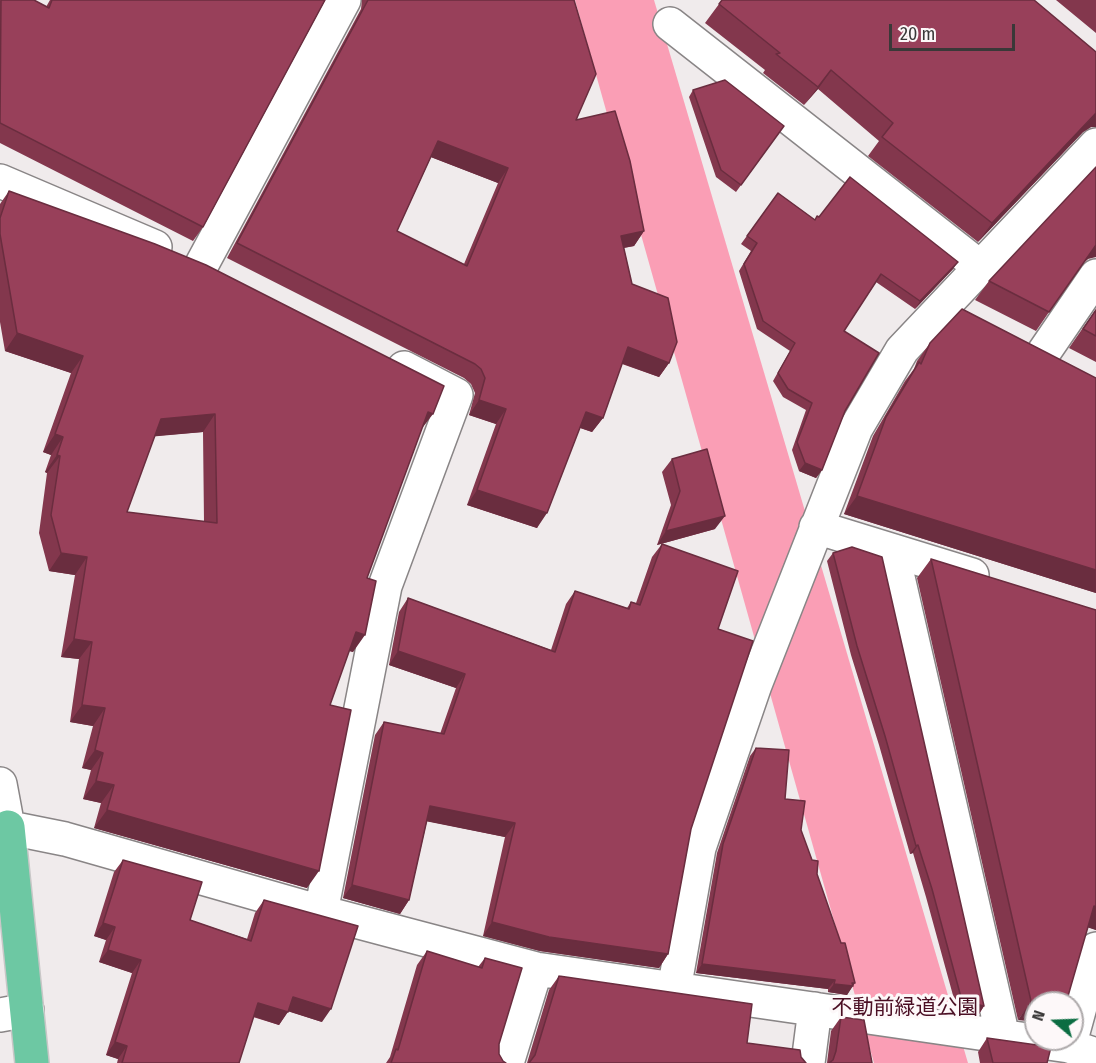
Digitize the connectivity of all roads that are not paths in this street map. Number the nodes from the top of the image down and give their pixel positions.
1 (344, 0) edge
2 (670, 24) dead end
3 (1096, 145) edge
4 (0, 180) edge
5 (980, 267) junction
6 (1096, 276) edge
7 (1011, 340) edge
8 (382, 357) edge
9 (816, 527) junction
10 (892, 551) junction
11 (1005, 585) edge
12 (0, 784) edge
13 (4, 826) edge
14 (321, 912) junction
15 (1096, 949) edge
16 (536, 969) junction
17 (675, 990) junction
18 (814, 1009) junction
19 (1084, 1009) edge
20 (14, 1013) edge
21 (1003, 1036) junction
22 (1024, 1038) edge
23 (32, 1063) edge
24 (507, 1063) edge
25 (808, 1063) edge

1 - 4 street
2 - 5 street
3 - 5 street
5 - 9 street
6 - 7 street
8 - 14 street
9 - 10 street
9 - 17 street
10 - 11 street
10 - 21 street
12 - 13 street
13 - 14 street
13 - 20 main road
14 - 16 street
15 - 19 street
16 - 17 street
16 - 24 street
17 - 18 street
18 - 21 street
18 - 25 street
20 - 23 main road
21 - 22 street

